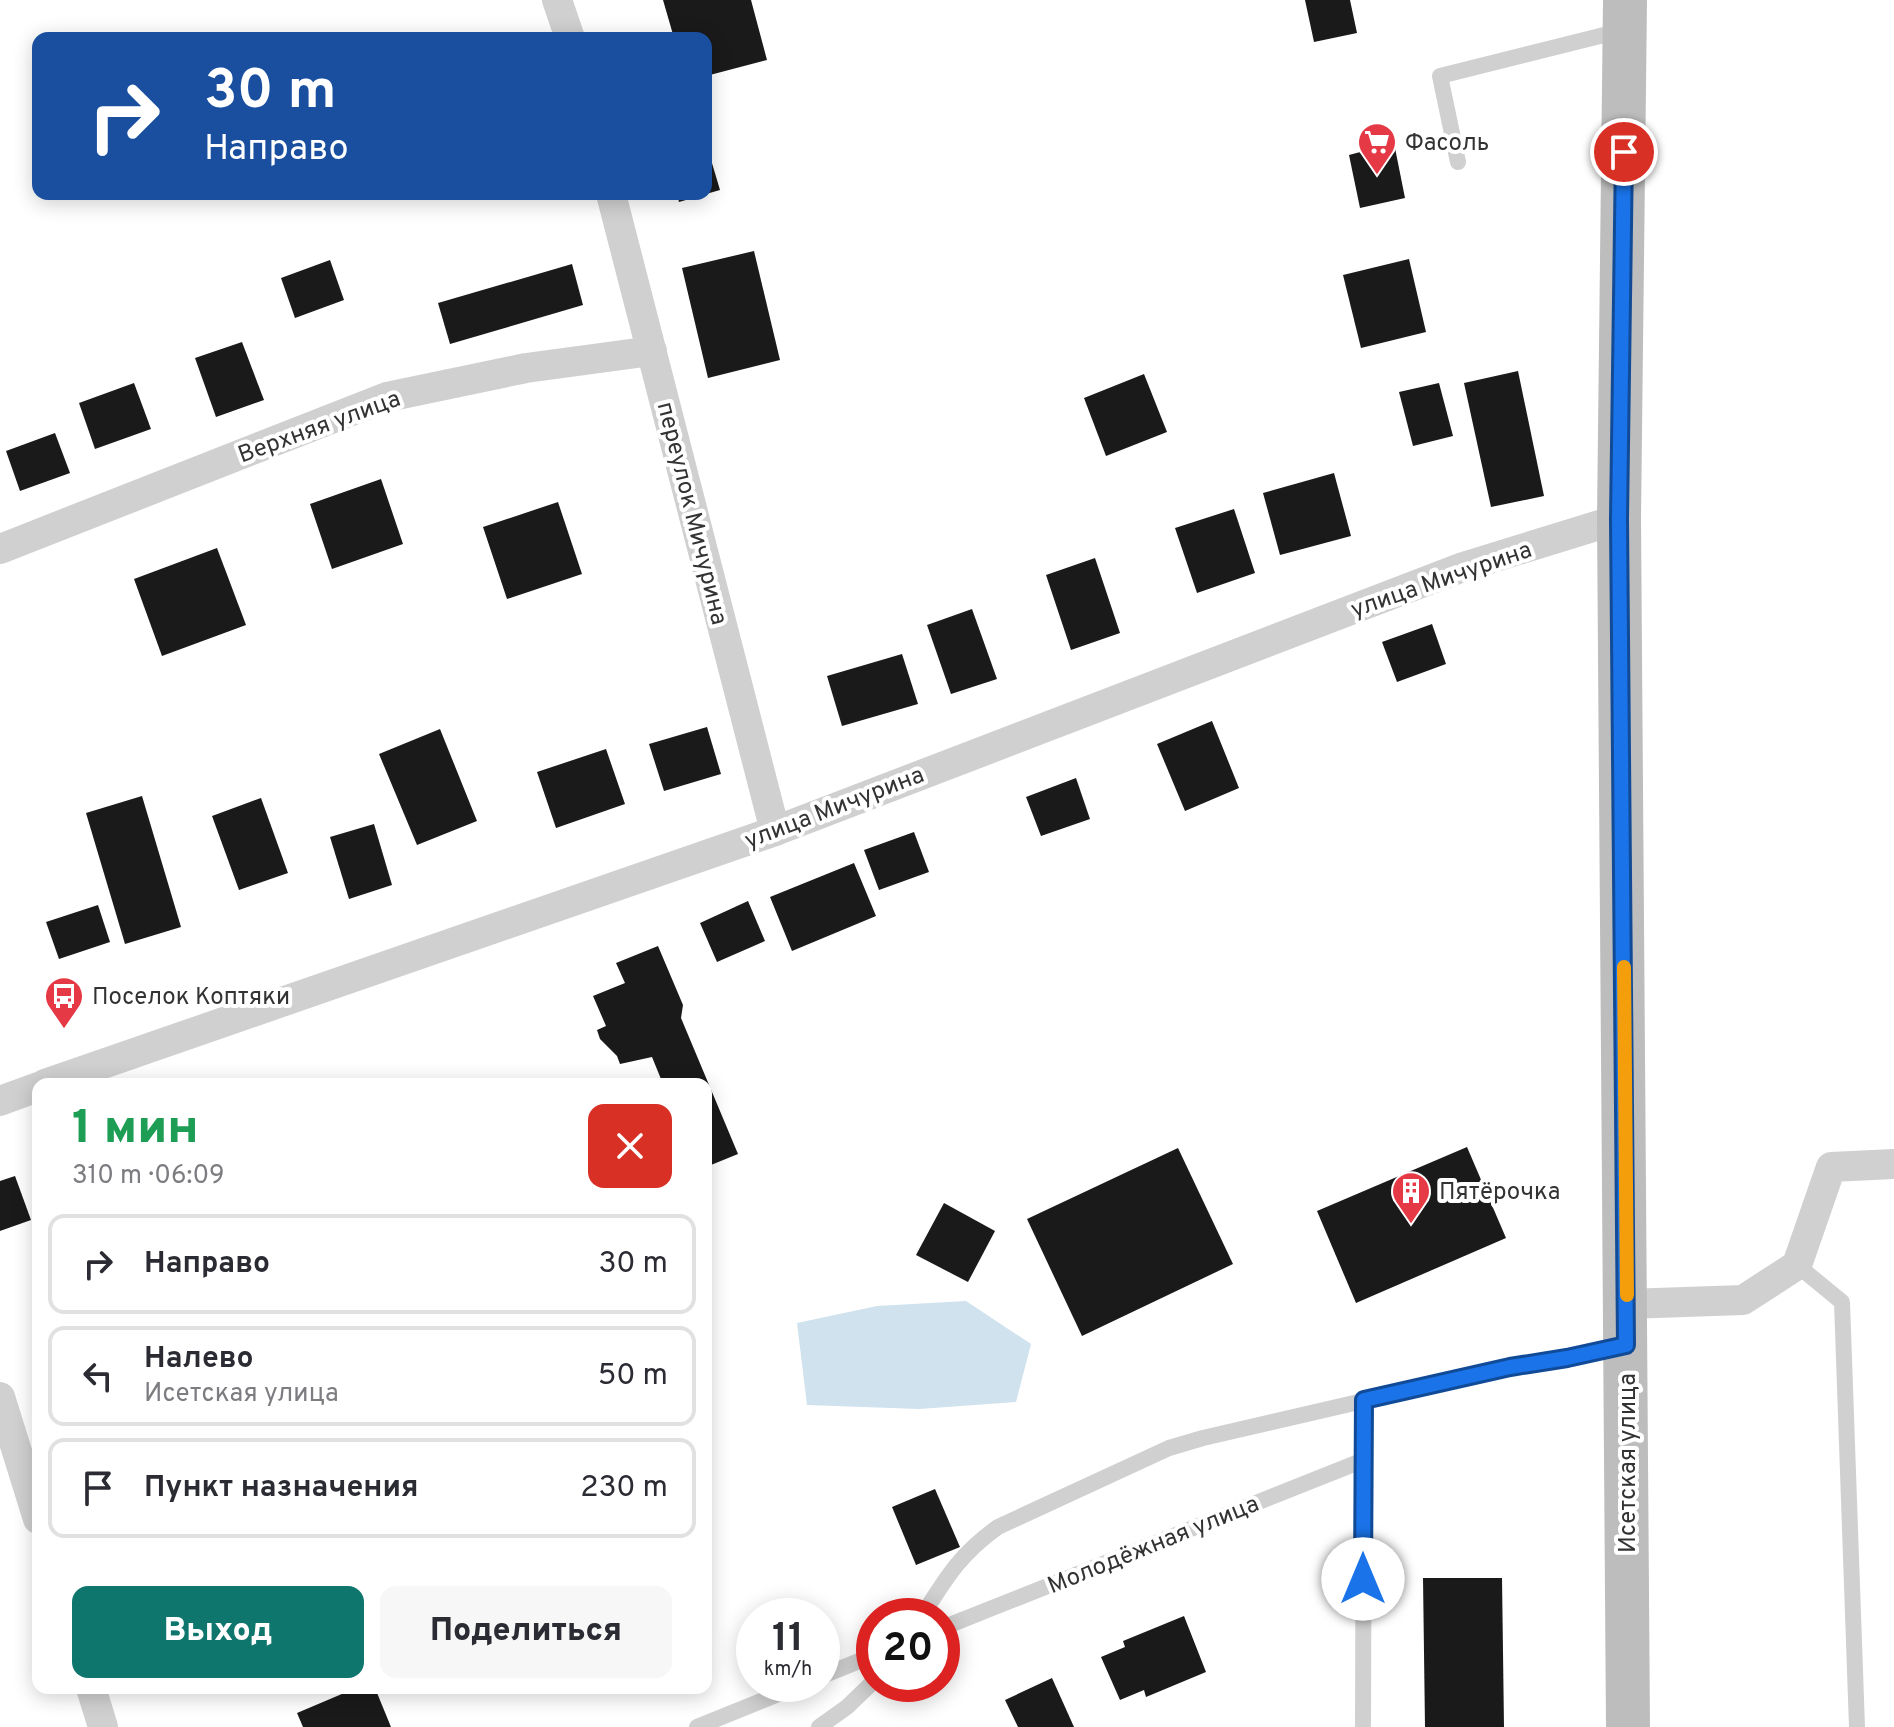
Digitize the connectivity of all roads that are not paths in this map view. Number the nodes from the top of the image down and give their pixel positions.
1 (557, 0) edge
2 (1625, 15) edge
3 (568, 32) edge
4 (1458, 162) dead end
5 (613, 200) edge
6 (652, 351) junction
7 (1619, 519) junction
8 (0, 549) edge
9 (775, 831) junction
10 (62, 1078) edge
11 (32, 1089) edge
12 (0, 1101) edge
13 (1894, 1164) edge
14 (1797, 1265) junction
15 (1626, 1325) junction
16 (0, 1397) edge
17 (1364, 1400) junction
18 (1364, 1460) junction
19 (32, 1500) edge
20 (933, 1598) edge
21 (960, 1621) edge
22 (93, 1694) edge
23 (856, 1698) edge
24 (759, 1702) edge
25 (103, 1727) edge
26 (697, 1727) edge
27 (819, 1727) edge
28 (1363, 1727) edge
29 (1628, 1727) edge
30 (1857, 1727) edge

1 - 3 street
2 - 4 lane
2 - 7 main road, Исетская улица
5 - 6 street, переулок Мичурина
6 - 8 street, Верхняя улица
6 - 9 street, переулок Мичурина
7 - 9 street, улица Мичурина
7 - 15 main road, Исетская улица
9 - 10 street, улица Мичурина
11 - 12 street
13 - 14 street
14 - 15 street
14 - 30 lane
15 - 17 lane
15 - 29 main road, Исетская улица
16 - 19 street
17 - 18 lane
17 - 20 lane
18 - 21 lane, Молодёжная улица
18 - 28 lane
22 - 25 street
23 - 27 lane
24 - 26 lane

